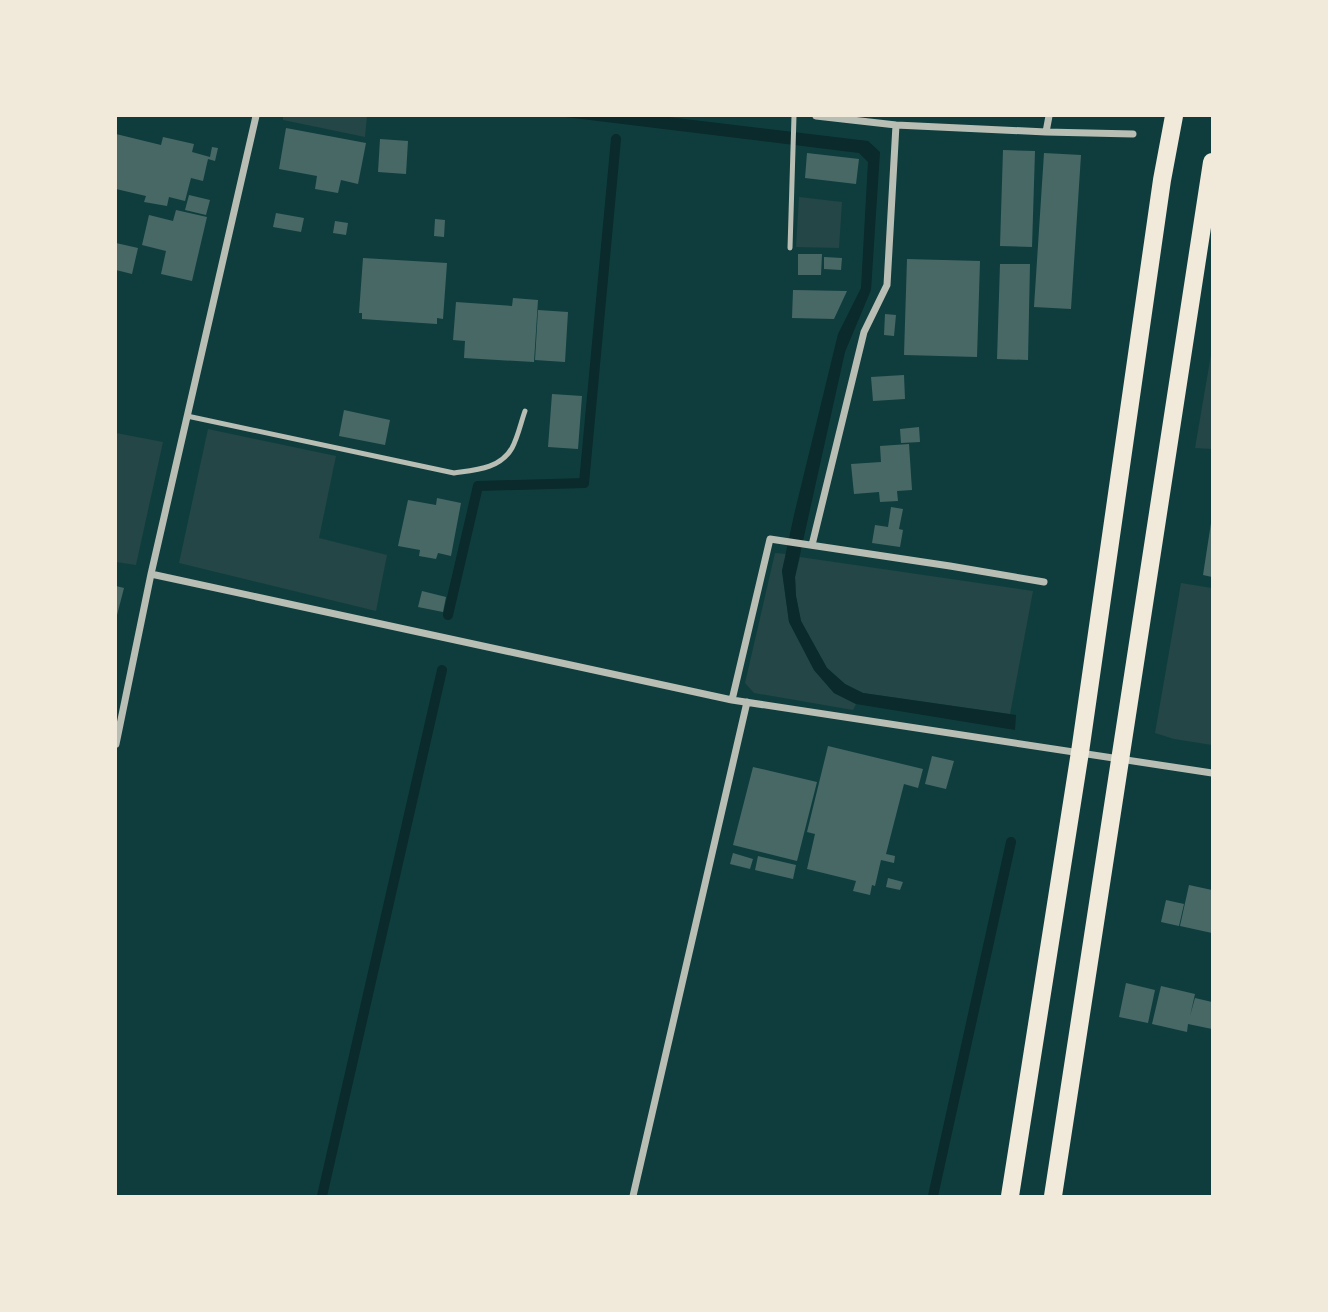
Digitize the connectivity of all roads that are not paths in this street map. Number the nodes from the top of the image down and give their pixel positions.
1 (256, 116) edge
2 (794, 116) edge
3 (816, 116) edge
4 (1049, 116) edge
5 (1174, 116) edge
6 (896, 125) junction
7 (1046, 132) junction
8 (1133, 134) dead end
9 (1213, 162) edge
10 (790, 248) dead end
11 (525, 411) dead end
12 (187, 416) junction
13 (809, 544) junction
14 (152, 574) junction
15 (1044, 582) dead end
16 (732, 700) junction
17 (747, 702) junction
18 (116, 744) edge
19 (1080, 752) junction
20 (1121, 759) junction
21 (1213, 773) edge
22 (633, 1196) edge
23 (1010, 1196) edge
24 (1053, 1196) edge

1 - 12 street
2 - 10 lane
3 - 6 street
4 - 7 street
5 - 19 main road
6 - 7 street
6 - 13 street
7 - 8 street
9 - 20 main road
11 - 12 lane
12 - 14 street
13 - 15 street
13 - 16 street
14 - 16 street
14 - 18 street
16 - 17 street
17 - 19 street
17 - 22 street
19 - 20 street
19 - 23 main road
20 - 21 street
20 - 24 main road

